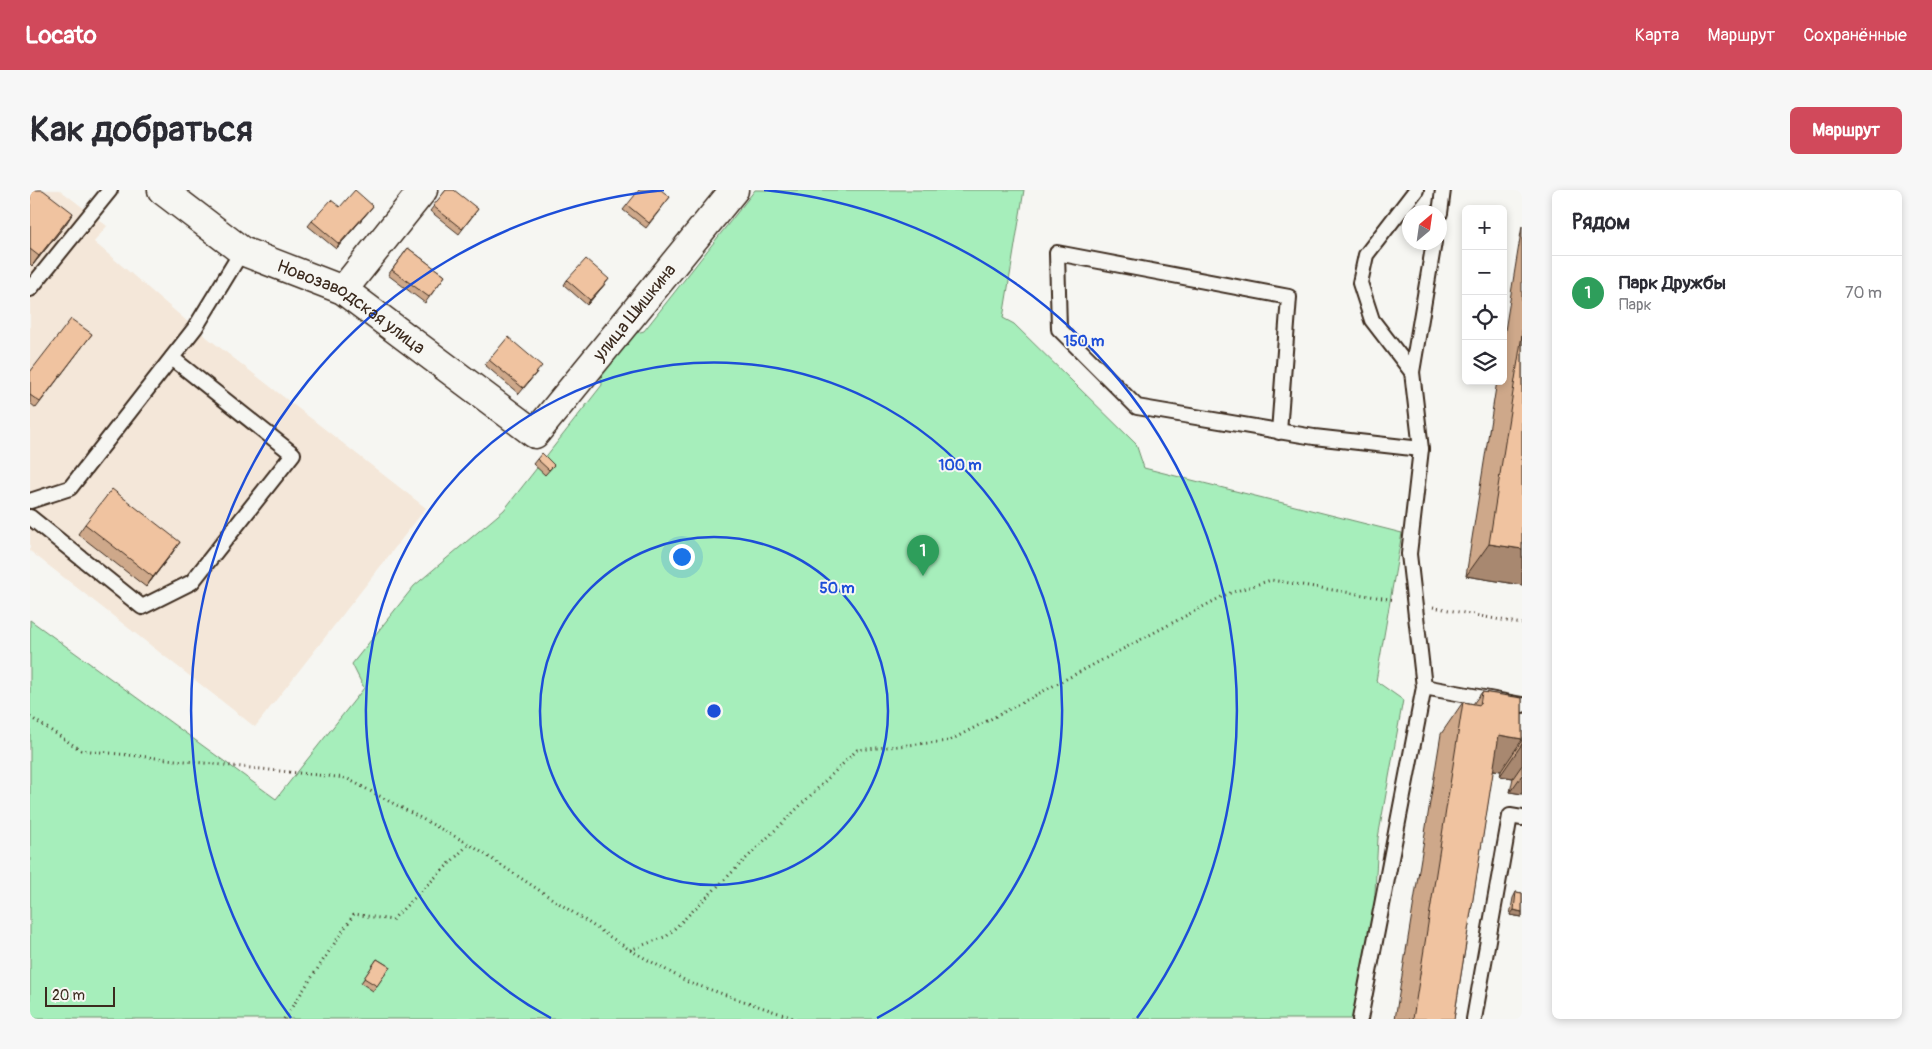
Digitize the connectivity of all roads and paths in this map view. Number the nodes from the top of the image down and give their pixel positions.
1 (110, 190) edge
2 (162, 190) edge
3 (424, 190) edge
4 (734, 190) edge
5 (1416, 190) edge
6 (1444, 190) edge
7 (1441, 205) edge
8 (242, 250) junction
9 (1433, 250) edge
10 (30, 289) edge
11 (343, 290) junction
12 (172, 358) junction
13 (1412, 372) junction
14 (1279, 432) junction
15 (535, 434) joint
16 (1421, 450) junction
17 (30, 501) edge
18 (30, 517) edge
19 (1415, 603) junction
20 (1522, 624) edge
21 (1424, 687) junction
22 (1522, 705) edge
23 (30, 717) edge
24 (1522, 818) edge
25 (468, 844) junction
26 (630, 950) junction
27 (284, 1019) edge
28 (796, 1019) edge
29 (1360, 1019) edge
30 (1474, 1019) edge

1 - 10 lane
2 - 8 street, Новозаводская улица
3 - 11 street
4 - 15 street, улица Шишкина
5 - 13 lane
6 - 7 lane
8 - 11 street, Новозаводская улица
8 - 12 lane
9 - 13 lane
11 - 15 street, Новозаводская улица
12 - 17 lane
12 - 18 lane
13 - 16 lane
14 - 14 lane
14 - 16 lane
16 - 19 lane
19 - 20 path
19 - 21 lane
19 - 26 path
21 - 22 lane
21 - 29 lane
23 - 25 path
24 - 30 lane
25 - 26 path
25 - 27 path
26 - 28 path

